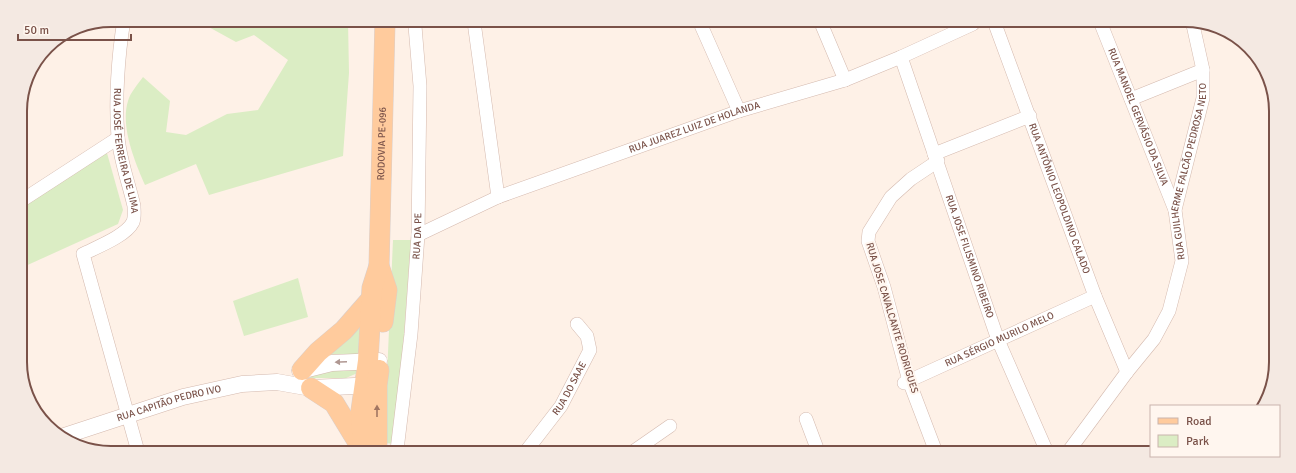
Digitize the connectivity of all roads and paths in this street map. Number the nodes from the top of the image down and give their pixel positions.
1 (123, 27) edge
2 (385, 27) edge
3 (415, 27) edge
4 (475, 27) edge
5 (702, 27) edge
6 (823, 27) edge
7 (967, 27) edge
8 (996, 27) edge
9 (1102, 27) edge
10 (1194, 27) edge
11 (902, 57) junction
12 (1203, 70) junction
13 (844, 80) junction
14 (1131, 99) junction
15 (739, 111) junction
16 (1030, 116) junction
17 (118, 138) junction
18 (936, 158) junction
19 (27, 197) edge
20 (498, 197) junction
21 (1175, 210) junction
22 (418, 235) junction
23 (379, 266) junction
24 (1095, 296) junction
25 (372, 298) junction
26 (577, 324) dead end
27 (998, 340) junction
28 (374, 361) junction
29 (302, 370) junction
30 (1127, 372) junction
31 (277, 382) junction
32 (907, 382) junction
33 (371, 384) junction
34 (310, 388) junction
35 (129, 414) junction
36 (806, 420) dead end
37 (670, 426) dead end
38 (69, 434) edge
39 (137, 446) edge
40 (361, 446) edge
41 (363, 446) edge
42 (376, 446) edge
43 (397, 446) edge
44 (530, 446) edge
45 (640, 446) edge
46 (816, 446) edge
47 (934, 446) edge
48 (1044, 446) edge
49 (1072, 446) edge

1 - 17 street, RUA JOSÉ FERREIRA DE LIMA
2 - 23 main road, RODOVIA PE-096
3 - 22 street, RUA DA PE
4 - 20 street
5 - 15 street
6 - 13 street
7 - 11 street, RUA JUAREZ LUIZ DE HOLANDA
8 - 16 street, RUA ANTÔNIO LEOPOLDINO CALADO
9 - 14 street, RUA MANOEL GERVÁSIO DA SILVA
10 - 12 street, RUA GUILHERME FALCÃO PEDROSA NETO
11 - 13 street, RUA JUAREZ LUIZ DE HOLANDA
11 - 18 street, RUA JOSE FILISMINO RIBEIRO
12 - 14 street
12 - 21 street, RUA GUILHERME FALCÃO PEDROSA NETO
13 - 15 street, RUA JUAREZ LUIZ DE HOLANDA
14 - 21 street, RUA MANOEL GERVÁSIO DA SILVA
15 - 20 street, RUA JUAREZ LUIZ DE HOLANDA
16 - 18 street, RUA JOSE CAVALCANTE RODRIGUES
16 - 24 street, RUA ANTÔNIO LEOPOLDINO CALADO
17 - 19 street
17 - 35 street, RUA JOSÉ FERREIRA DE LIMA
18 - 27 street, RUA JOSE FILISMINO RIBEIRO
18 - 32 street, RUA JOSE CAVALCANTE RODRIGUES
20 - 22 street, RUA JUAREZ LUIZ DE HOLANDA
21 - 30 street, RUA GUILHERME FALCÃO PEDROSA NETO
22 - 43 street, RUA DA PE
23 - 25 main road
23 - 28 main road
24 - 27 street, RUA SÉRGIO MURILO MELO
24 - 30 street, RUA ANTÔNIO LEOPOLDINO CALADO
25 - 28 main road
25 - 29 main road
26 - 44 street, RUA DO SAAE
27 - 32 street, RUA SÉRGIO MURILO MELO
27 - 48 street, RUA JOSE FILISMINO RIBEIRO
28 -> 29 street, RUA CAPITÃO PEDRO IVO
28 - 33 main road
29 - 31 street, RUA CAPITÃO PEDRO IVO
30 - 49 street, RUA GUILHERME FALCÃO PEDROSA NETO
31 - 34 street, RUA CAPITÃO PEDRO IVO
31 - 35 street, RUA CAPITÃO PEDRO IVO
32 - 47 street, RUA JOSE CAVALCANTE RODRIGUES
33 - 34 street, RUA CAPITÃO PEDRO IVO
33 - 41 main road
42 -> 33 main road
34 - 40 main road
35 - 38 street, RUA CAPITÃO PEDRO IVO
35 - 39 street
36 - 46 street
37 - 45 street

